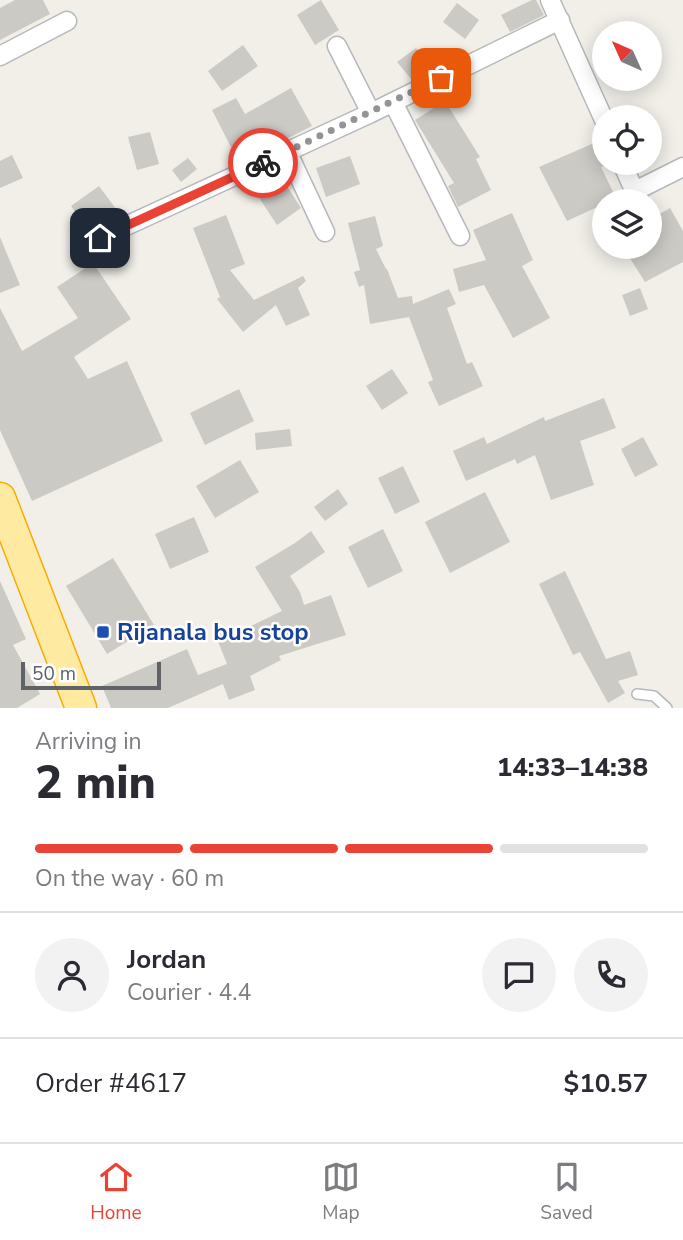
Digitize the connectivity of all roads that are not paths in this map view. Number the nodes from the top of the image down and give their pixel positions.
1 (550, 0) edge
2 (560, 20) junction
3 (67, 21) dead end
4 (337, 46) dead end
5 (0, 56) edge
6 (393, 102) junction
7 (597, 105) edge
8 (371, 113) junction
9 (287, 152) junction
10 (683, 167) edge
11 (648, 189) edge
12 (326, 232) dead end
13 (460, 236) dead end
14 (100, 238) dead end
15 (0, 498) edge
16 (637, 694) dead end
17 (81, 708) edge
18 (667, 708) edge

1 - 2 street
2 - 6 street
2 - 7 street
3 - 5 street
4 - 8 street
6 - 8 street
6 - 13 street
8 - 9 street
9 - 12 street
9 - 14 street
10 - 11 street
15 - 17 highway
16 - 18 lane

